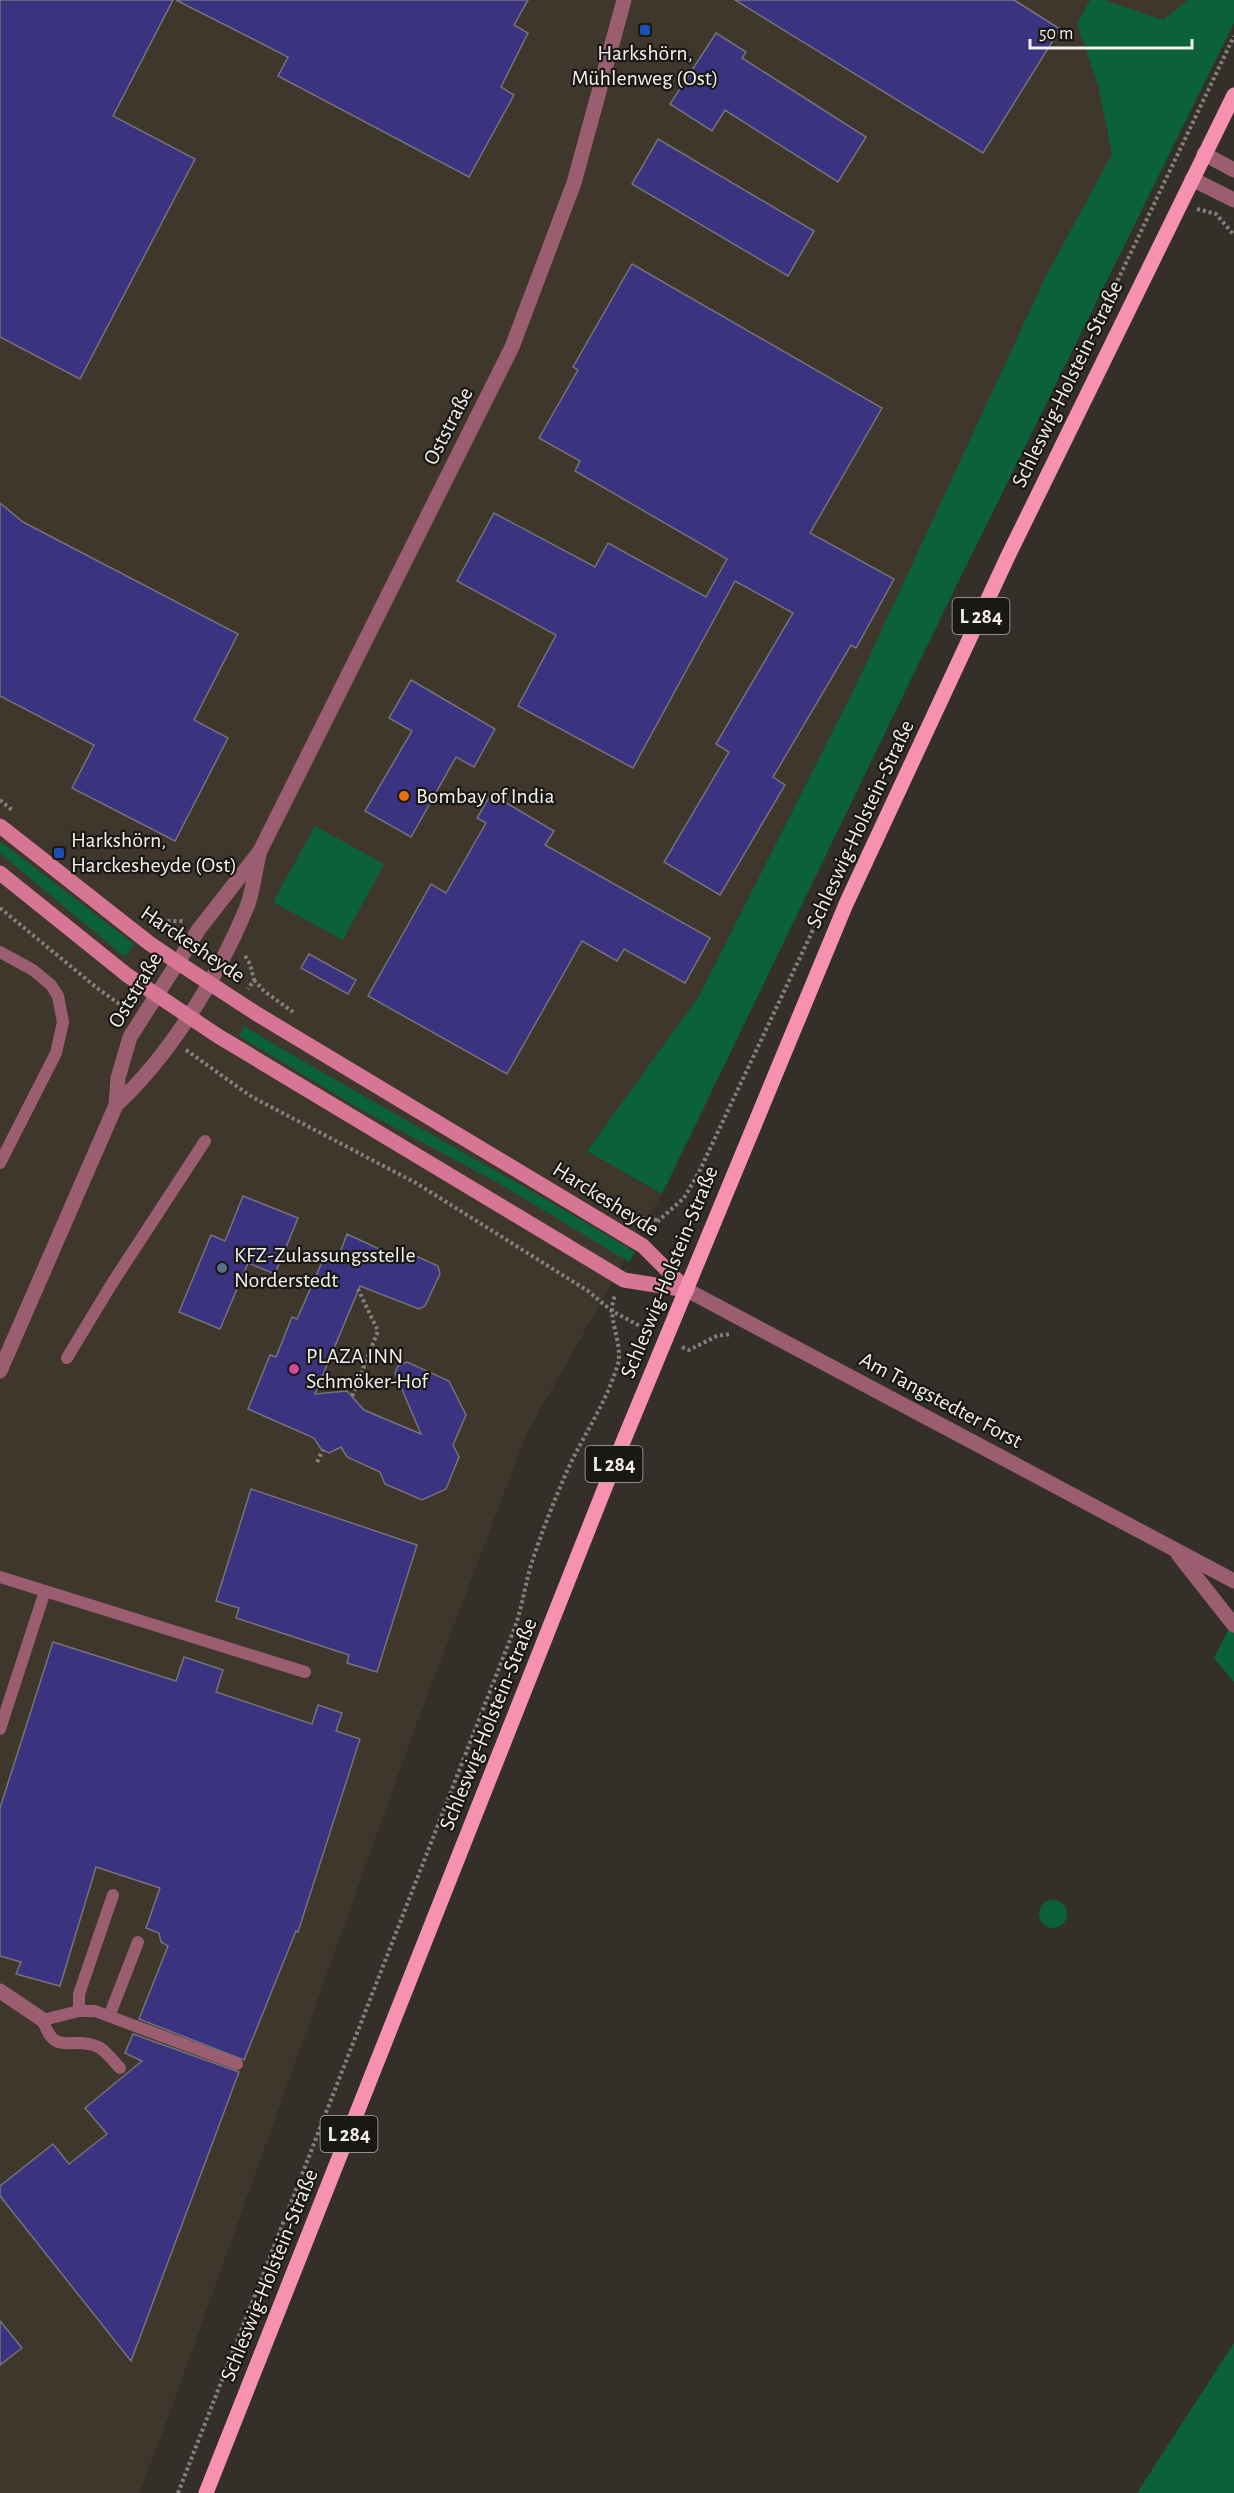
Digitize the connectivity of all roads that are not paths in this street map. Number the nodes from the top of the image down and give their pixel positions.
1 (624, 0) edge
2 (1234, 95) edge
3 (1204, 154) junction
4 (1234, 170) edge
5 (1192, 179) junction
6 (1234, 200) edge
7 (0, 826) edge
8 (260, 851) junction
9 (0, 873) edge
10 (0, 952) edge
11 (177, 962) junction
12 (209, 983) junction
13 (156, 994) junction
14 (188, 1016) junction
15 (116, 1105) junction
16 (205, 1141) dead end
17 (0, 1163) edge
18 (687, 1290) junction
19 (67, 1358) dead end
20 (0, 1371) edge
21 (1174, 1549) junction
22 (0, 1577) edge
23 (1234, 1581) edge
24 (45, 1591) junction
25 (1234, 1625) edge
26 (305, 1672) dead end
27 (0, 1729) edge
28 (113, 1895) dead end
29 (138, 1942) dead end
30 (0, 1991) edge
31 (79, 2011) junction
32 (110, 2014) junction
33 (43, 2020) junction
34 (237, 2064) dead end
35 (120, 2068) dead end
36 (206, 2493) edge

1 - 8 street, Oststraße
2 - 3 main road, Schleswig-Holstein-Straße / L 284
3 - 4 street
3 - 5 main road, Schleswig-Holstein-Straße / L 284
5 - 6 street
5 - 18 main road, Schleswig-Holstein-Straße / L 284
7 - 11 main road, Harckesheyde
8 - 11 street, Oststraße
8 - 12 street, Oststraße
9 - 13 main road
10 - 17 lane
11 - 12 main road, Harckesheyde
11 - 13 street, Oststraße
12 - 14 street, Oststraße
12 - 18 main road, Harckesheyde
13 - 14 main road
13 - 15 street, Oststraße
14 - 15 street, Oststraße
14 - 18 main road
15 - 20 street, Oststraße
16 - 19 lane
18 - 21 street, Am Tangstedter Forst
18 - 36 main road, Schleswig-Holstein-Straße / L 284
21 - 23 street, Am Tangstedter Forst
21 - 25 street, Am Tangstedter Forst
22 - 24 lane
24 - 26 lane
24 - 27 lane
28 - 31 lane
29 - 32 lane
30 - 33 street
31 - 32 lane
31 - 33 lane
32 - 34 lane
33 - 35 lane

